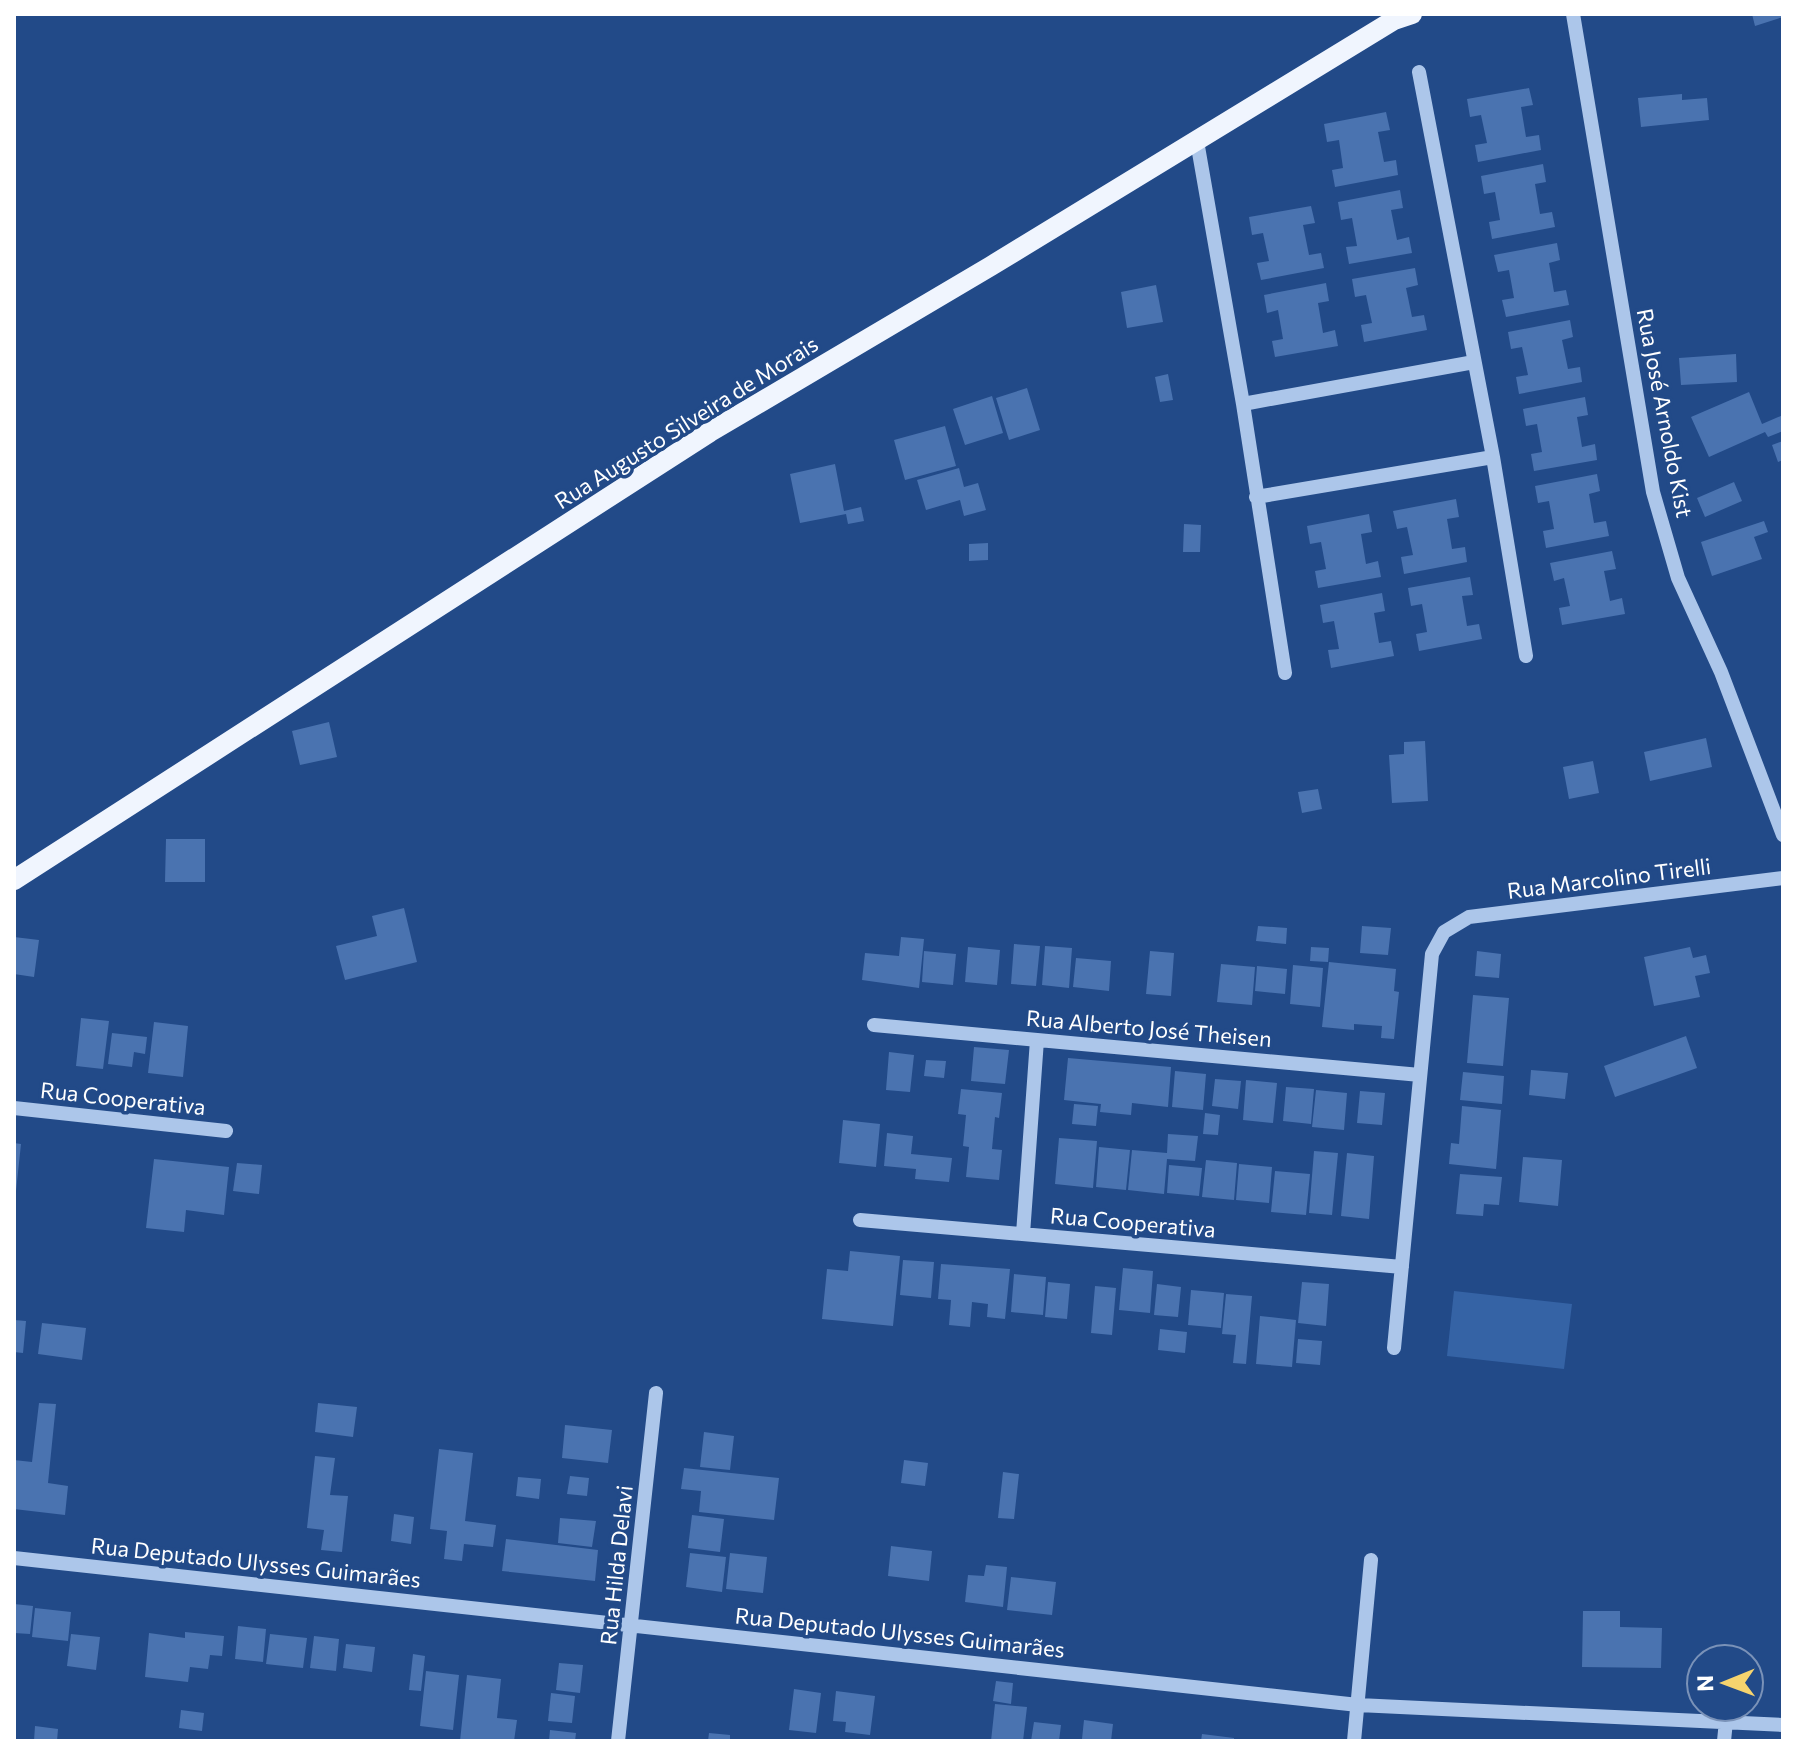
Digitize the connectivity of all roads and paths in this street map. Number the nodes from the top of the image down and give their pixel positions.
1 (1563, 14) edge
2 (1402, 16) edge
3 (1575, 21) edge
4 (1419, 72) dead end
5 (1197, 141) junction
6 (1474, 362) junction
7 (1243, 404) junction
8 (1493, 457) junction
9 (1256, 497) junction
10 (1526, 656) dead end
11 (1285, 673) dead end
12 (1783, 835) edge
13 (1783, 878) edge
14 (14, 880) edge
15 (874, 1025) dead end
16 (1037, 1040) junction
17 (1420, 1075) junction
18 (14, 1108) edge
19 (226, 1131) dead end
20 (860, 1220) dead end
21 (1023, 1234) junction
22 (1402, 1267) junction
23 (1394, 1348) dead end
24 (656, 1393) dead end
25 (14, 1558) edge
26 (1371, 1560) dead end
27 (633, 1626) junction
28 (1358, 1705) junction
29 (1685, 1719) edge
30 (1754, 1723) edge
31 (1783, 1725) edge
32 (618, 1741) edge
33 (1354, 1741) edge

1 - 3 street, Rua José Arnoldo Kist
2 - 5 main road, Rua Augusto Silveira de Morais
3 - 12 street, Rua José Arnoldo Kist
4 - 6 street
5 - 7 street
5 - 14 main road, Rua Augusto Silveira de Morais
6 - 7 street
6 - 8 street
7 - 9 street
8 - 9 street
8 - 10 street
9 - 11 street
13 - 17 street, Rua Marcolino Tirelli
15 - 16 street, Rua Alberto José Theisen
16 - 17 street, Rua Alberto José Theisen
16 - 21 street
17 - 22 street
18 - 19 street, Rua Cooperativa
20 - 21 street, Rua Cooperativa
21 - 22 street, Rua Cooperativa
22 - 23 street
24 - 27 street, Rua Hilda Delavi
25 - 27 street, Rua Deputado Ulysses Guimarães
26 - 28 street
27 - 28 street, Rua Deputado Ulysses Guimarães
27 - 32 street, Rua Hilda Delavi
28 - 29 street, Rua Deputado Ulysses Guimarães
28 - 33 street
30 - 31 street, Rua Deputado Ulysses Guimarães

